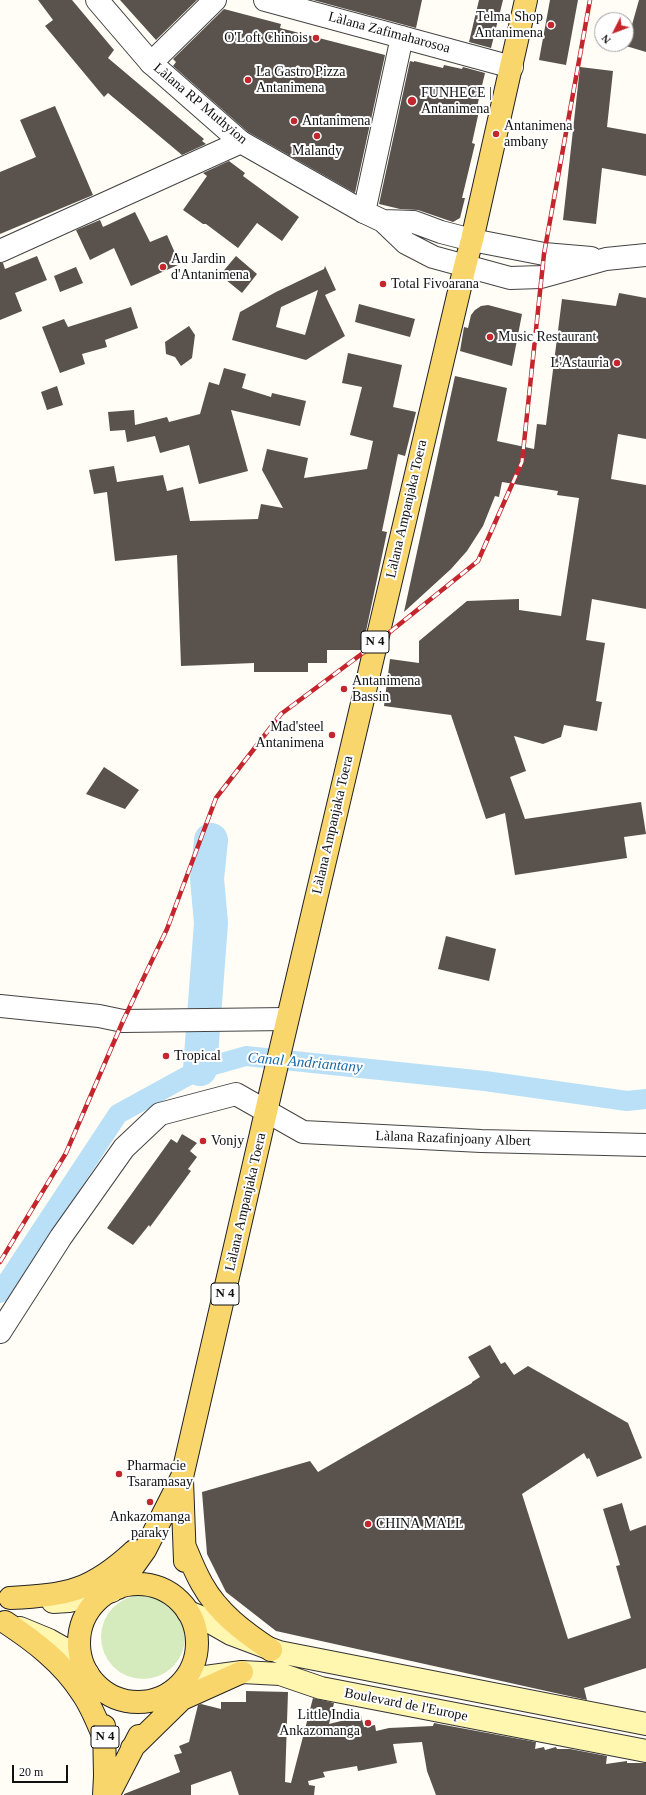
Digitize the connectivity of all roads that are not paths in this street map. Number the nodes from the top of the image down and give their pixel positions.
1 (97, 0) edge
2 (215, 0) edge
3 (265, 0) edge
4 (526, 0) edge
5 (402, 36) junction
6 (151, 63) junction
7 (512, 67) junction
8 (241, 142) junction
9 (364, 212) junction
10 (383, 221) junction
11 (472, 240) junction
12 (0, 251) edge
13 (646, 255) edge
14 (606, 259) junction
15 (465, 266) junction
16 (0, 1006) edge
17 (287, 1019) junction
18 (268, 1100) junction
19 (646, 1145) edge
20 (0, 1332) edge
21 (182, 1477) junction
22 (155, 1530) junction
23 (185, 1547) junction
24 (115, 1589) junction
25 (5, 1597) edge
26 (187, 1610) junction
27 (2, 1621) edge
28 (271, 1650) junction
29 (242, 1672) junction
30 (91, 1677) junction
31 (168, 1695) junction
32 (646, 1724) edge
33 (105, 1740) junction
34 (132, 1748) junction
35 (646, 1751) edge
36 (104, 1795) edge
37 (108, 1795) edge

1 - 6 street, Làlana RP Muthyion
2 - 6 street
3 - 5 street, Làlana Zafimaharosoa
4 - 7 main road, Làlana Ampanjaka Toera / N 4
5 - 7 street, Làlana Zafimaharosoa
5 - 9 street
6 - 8 street, Làlana RP Muthyion
7 - 11 main road, Làlana Ampanjaka Toera / N 4
8 - 9 street, Làlana RP Muthyion
8 - 12 street
9 - 10 street, Làlana RP Muthyion
10 - 11 street, Làlana RP Muthyion
10 - 15 street, Làlana RP Muthyion
11 - 14 street, Làlana RP Muthyion
11 - 15 main road, Làlana Ampanjaka Toera / N 4
13 - 14 street
14 - 15 street, Làlana RP Muthyion
15 - 17 main road, Làlana Ampanjaka Toera / N 4
16 - 17 street
17 - 18 main road, N 4
18 - 19 street, Làlana Razafinjoany Albert
18 - 20 street, Làlana Razafinjoany Albert
18 - 21 main road, Làlana Ampanjaka Toera / N 4
21 - 22 main road, N 4
21 - 23 main road, N 4
22 - 24 main road, N 4
22 - 25 main road
23 - 26 main road, N 4
23 - 28 main road
24 - 25 main road
24 - 26 main road
24 - 30 main road
26 - 28 main road, Boulevard de l'Europe
26 - 31 main road
27 - 30 main road
27 - 33 main road
28 - 32 main road, Boulevard de l'Europe
29 - 31 main road, Boulevard de l'Europe
29 - 34 main road
29 - 35 main road, Boulevard de l'Europe
30 - 31 main road
30 - 33 main road, N 4
31 - 34 main road, N 4
33 - 36 main road, N 4
34 - 37 main road, N 4

